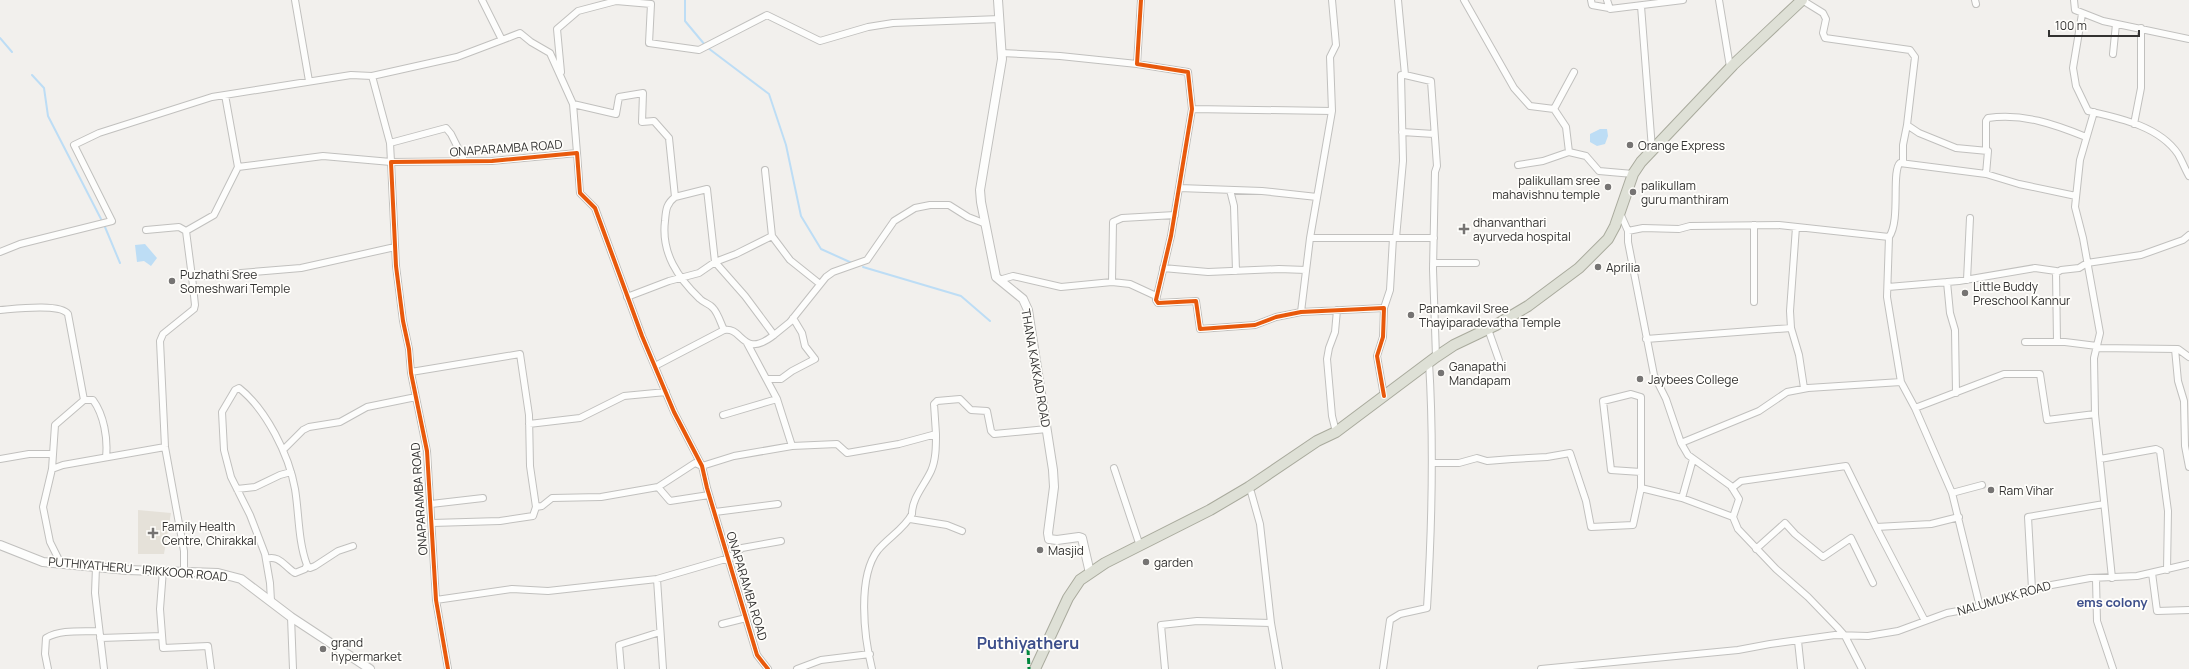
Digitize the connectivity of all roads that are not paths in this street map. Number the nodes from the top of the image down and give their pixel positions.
1 (294, 0) edge
2 (482, 0) edge
3 (998, 0) edge
4 (1141, 0) edge
5 (1332, 0) edge
6 (1398, 0) edge
7 (1464, 0) edge
8 (1591, 0) edge
9 (1607, 0) edge
10 (1683, 0) edge
11 (1719, 0) edge
12 (1802, 0) edge
13 (2074, 0) edge
14 (1641, 6) junction
15 (1609, 8) junction
16 (2082, 14) junction
17 (1000, 19) junction
18 (2116, 24) junction
19 (2141, 28) junction
20 (2189, 39) edge
21 (502, 40) junction
22 (1001, 53) junction
23 (2113, 54) dead end
24 (1137, 64) junction
25 (1730, 67) junction
26 (1574, 72) dead end
27 (1406, 75) junction
28 (372, 76) junction
29 (561, 76) junction
30 (309, 81) junction
31 (225, 95) junction
32 (572, 104) junction
33 (1192, 109) junction
34 (1554, 109) junction
35 (1332, 111) junction
36 (2094, 112) junction
37 (2134, 124) junction
38 (1907, 125) junction
39 (1402, 132) junction
40 (1434, 134) junction
41 (2086, 137) junction
42 (390, 143) junction
43 (1652, 149) junction
44 (1986, 151) junction
45 (1568, 152) junction
46 (577, 153) junction
47 (464, 160) junction
48 (391, 162) junction
49 (1903, 162) junction
50 (1518, 165) dead end
51 (238, 167) junction
52 (765, 170) dead end
53 (1633, 174) junction
54 (1986, 174) junction
55 (2189, 176) edge
56 (1179, 188) junction
57 (1230, 190) junction
58 (2076, 196) junction
59 (675, 197) junction
60 (1317, 197) junction
61 (1619, 211) junction
62 (1175, 215) junction
63 (1970, 218) dead end
64 (986, 224) junction
65 (1754, 225) junction
66 (1796, 227) junction
67 (146, 230) dead end
68 (186, 231) junction
69 (1628, 231) junction
70 (772, 236) junction
71 (2189, 236) edge
72 (1889, 237) junction
73 (1310, 238) junction
74 (1395, 238) junction
75 (1434, 238) junction
76 (395, 247) junction
77 (0, 252) edge
78 (715, 262) junction
79 (1433, 263) junction
80 (1476, 263) dead end
81 (2087, 263) junction
82 (1163, 268) junction
83 (1306, 270) junction
84 (1236, 271) junction
85 (2056, 273) junction
86 (192, 277) junction
87 (680, 278) junction
88 (999, 280) junction
89 (1967, 280) junction
90 (1112, 282) junction
91 (1947, 282) junction
92 (820, 284) junction
93 (1888, 287) junction
94 (1156, 296) junction
95 (626, 297) junction
96 (1754, 302) dead end
97 (1384, 308) junction
98 (0, 310) edge
99 (1337, 310) junction
100 (1301, 312) junction
101 (793, 318) junction
102 (1791, 328) junction
103 (724, 330) junction
104 (1488, 330) junction
105 (774, 335) junction
106 (1646, 339) junction
107 (2025, 342) dead end
108 (2058, 342) junction
109 (748, 343) junction
110 (2097, 347) junction
111 (2175, 349) junction
112 (2189, 357) edge
113 (1432, 360) junction
114 (655, 366) junction
115 (1501, 366) dead end
116 (411, 372) junction
117 (768, 379) junction
118 (1901, 382) junction
119 (1804, 388) junction
120 (666, 392) junction
121 (1956, 392) junction
122 (1384, 396) junction
123 (416, 397) junction
124 (777, 399) junction
125 (84, 400) junction
126 (1915, 408) junction
127 (2095, 414) junction
128 (723, 415) dead end
129 (529, 424) junction
130 (1047, 429) junction
131 (1334, 433) junction
132 (936, 434) junction
133 (1681, 443) junction
134 (792, 446) junction
135 (165, 447) junction
136 (283, 450) junction
137 (53, 454) junction
138 (106, 457) junction
139 (0, 459) edge
140 (1694, 459) junction
141 (2100, 459) junction
142 (1433, 464) junction
143 (702, 466) junction
144 (2189, 466) edge
145 (52, 468) junction
146 (1114, 468) dead end
147 (291, 472) junction
148 (1641, 472) junction
149 (1982, 485) dead end
150 (658, 486) junction
151 (1641, 488) junction
152 (1732, 488) junction
153 (237, 489) junction
154 (1250, 490) junction
155 (1952, 493) junction
156 (709, 495) junction
157 (483, 498) dead end
158 (1682, 498) junction
159 (431, 504) junction
160 (778, 504) dead end
161 (2104, 504) junction
162 (536, 507) junction
163 (715, 512) junction
164 (1734, 517) junction
165 (1958, 517) junction
166 (910, 519) junction
167 (432, 523) junction
168 (1876, 527) junction
169 (962, 531) dead end
170 (781, 541) dead end
171 (0, 545) edge
172 (353, 546) dead end
173 (1140, 546) junction
174 (1756, 549) junction
175 (729, 558) junction
176 (266, 559) junction
177 (61, 564) junction
178 (2189, 564) edge
179 (307, 565) junction
180 (96, 567) junction
181 (163, 570) junction
182 (2167, 570) junction
183 (184, 572) junction
184 (2152, 573) junction
185 (1089, 574) junction
186 (2112, 578) junction
187 (657, 579) junction
188 (2096, 579) junction
189 (1873, 583) dead end
190 (2032, 589) junction
191 (436, 600) junction
192 (271, 601) junction
193 (1980, 607) junction
194 (2189, 610) edge
195 (292, 617) junction
196 (746, 618) junction
197 (1924, 622) junction
198 (1271, 623) junction
199 (722, 624) dead end
200 (660, 632) junction
201 (100, 635) junction
202 (162, 636) junction
203 (1845, 636) junction
204 (1798, 642) junction
205 (870, 654) junction
206 (766, 668) edge
207 (1035, 668) edge
208 (48, 669) edge
209 (104, 669) edge
210 (211, 669) edge
211 (293, 669) edge
212 (370, 669) edge
213 (448, 669) edge
214 (621, 669) edge
215 (663, 669) edge
216 (757, 669) edge
217 (797, 669) edge
218 (872, 669) edge
219 (1165, 669) edge
220 (1279, 669) edge
221 (1383, 669) edge
222 (1541, 669) edge
223 (1801, 669) edge
224 (1862, 669) edge
225 (2113, 669) edge

1 - 30 street
2 - 21 street
3 - 17 main road
4 - 24 street
5 - 35 street
6 - 27 street
7 - 34 street
8 - 15 street
9 - 15 street
10 - 14 street
11 - 25 street
12 - 25 highway
12 - 38 street
13 - 16 street
14 - 15 street
14 - 43 street
16 - 18 street
16 - 36 street
17 - 22 main road
17 - 29 street
18 - 19 street
18 - 23 street
19 - 20 street
19 - 37 street
21 - 28 street
21 - 29 street
22 - 24 street
22 - 64 main road
24 - 33 street
25 - 43 highway
26 - 34 street
27 - 39 street
27 - 40 street
28 - 30 street
28 - 42 street
29 - 32 street
30 - 31 street
31 - 51 street
31 - 77 street
32 - 46 street
32 - 59 street
33 - 35 street
33 - 56 street
34 - 45 street
35 - 60 street
36 - 37 street
36 - 41 street
37 - 55 street
38 - 44 street
38 - 49 street
39 - 40 street
39 - 74 street
40 - 75 street
41 - 44 street
41 - 58 street
42 - 47 street
42 - 48 street
43 - 53 highway
44 - 54 street
45 - 50 street
45 - 53 street
46 - 47 street, ONAPARAMBA ROAD
46 - 95 street, ONAPARAMBA ROAD
47 - 48 street, ONAPARAMBA ROAD
48 - 51 street
48 - 76 street, ONAPARAMBA ROAD
49 - 54 street
49 - 72 street
51 - 68 street
52 - 70 street
53 - 61 highway
54 - 58 street
56 - 57 street
56 - 62 street
57 - 60 street
57 - 84 street
58 - 81 street
59 - 78 street
59 - 87 street
60 - 73 street
61 - 69 street
61 - 104 highway
62 - 82 street
62 - 90 street
63 - 89 street
64 - 88 main road
64 - 92 street
65 - 66 street
65 - 69 street
65 - 96 street
66 - 72 street
66 - 102 street
67 - 68 street
68 - 86 street
69 - 106 street
70 - 78 street
70 - 92 street
71 - 81 street
72 - 93 street
73 - 74 street
73 - 83 street
74 - 75 street
74 - 97 street
75 - 79 street
76 - 86 street
76 - 116 street, ONAPARAMBA ROAD
78 - 87 street
78 - 105 street
79 - 80 street
79 - 113 street
81 - 85 street
81 - 110 street
82 - 84 street
82 - 94 street
83 - 84 street
83 - 100 street
85 - 89 street
85 - 108 street
86 - 135 street
87 - 95 street
87 - 103 street
88 - 90 street
88 - 130 main road, THANA KAKKAD ROAD
89 - 91 street
90 - 94 street
91 - 93 street
91 - 121 street
92 - 101 street
93 - 118 street
94 - 100 street
95 - 114 street, ONAPARAMBA ROAD
97 - 99 street
97 - 122 street
98 - 125 street
99 - 100 street
99 - 131 street
101 - 105 street
101 - 117 street
102 - 106 street
102 - 119 street
103 - 109 street
103 - 114 street
104 - 113 highway
104 - 115 street
105 - 109 street
106 - 133 street
107 - 108 street
108 - 110 street
109 - 117 street
110 - 111 street
110 - 127 street
111 - 112 street
111 - 144 street
113 - 122 highway
113 - 142 street
114 - 120 street, ONAPARAMBA ROAD
116 - 123 street, ONAPARAMBA ROAD
116 - 129 street
117 - 124 street
118 - 119 street
118 - 126 street
119 - 133 street
120 - 129 street
120 - 143 street, ONAPARAMBA ROAD
121 - 126 street
121 - 127 street
122 - 131 highway
123 - 136 street
123 - 159 street, ONAPARAMBA ROAD
124 - 128 street
124 - 134 street
125 - 137 street
125 - 138 street
126 - 155 street
127 - 141 street
129 - 162 street
130 - 132 street
130 - 185 main road, THANA KAKKAD ROAD
131 - 154 highway
132 - 134 street
132 - 166 street
133 - 140 street
134 - 143 street
135 - 138 street
135 - 183 street
136 - 147 street
136 - 153 street
137 - 139 street
137 - 145 street
138 - 145 street
140 - 152 street
140 - 158 street
141 - 161 street
141 - 182 street
142 - 151 street
142 - 221 street
143 - 150 street
143 - 156 street, ONAPARAMBA ROAD
145 - 177 street
146 - 173 street
147 - 153 street
147 - 179 street
148 - 148 street
148 - 151 street
149 - 155 street
150 - 156 street
150 - 162 street
151 - 158 street
152 - 164 street
152 - 168 street
153 - 176 street
154 - 173 highway
154 - 185 highway
154 - 198 street
155 - 165 street
156 - 163 street, ONAPARAMBA ROAD
157 - 159 street
158 - 164 street
159 - 167 street, ONAPARAMBA ROAD
160 - 163 street
161 - 186 street
161 - 190 street
162 - 167 street
163 - 175 street, ONAPARAMBA ROAD
164 - 174 street
165 - 168 street
165 - 193 street
166 - 169 street
166 - 205 street
167 - 191 street, ONAPARAMBA ROAD
168 - 197 street
170 - 175 street
171 - 177 main road, PUTHIYATHERU - IRIKKOOR ROAD
172 - 179 street
173 - 185 highway
174 - 189 street
174 - 203 street
175 - 187 street
175 - 196 street, ONAPARAMBA ROAD
176 - 179 street
176 - 192 street
177 - 180 main road, PUTHIYATHERU - IRIKKOOR ROAD
178 - 182 street, NALUMUKK ROAD
180 - 181 main road, PUTHIYATHERU - IRIKKOOR ROAD
180 - 201 street
181 - 183 main road, PUTHIYATHERU - IRIKKOOR ROAD
181 - 202 street
182 - 184 street, NALUMUKK ROAD
183 - 192 main road, PUTHIYATHERU - IRIKKOOR ROAD
184 - 186 street, NALUMUKK ROAD
184 - 194 street
185 - 207 highway
186 - 188 street, NALUMUKK ROAD
187 - 191 street
187 - 200 street
188 - 190 street, NALUMUKK ROAD
188 - 225 street
190 - 193 street, NALUMUKK ROAD
191 - 213 street, ONAPARAMBA ROAD
192 - 195 main road, PUTHIYATHERU - IRIKKOOR ROAD
193 - 197 street, NALUMUKK ROAD
195 - 211 street
195 - 212 main road, PUTHIYATHERU - IRIKKOOR ROAD
196 - 199 street
196 - 206 street, ONAPARAMBA ROAD
197 - 203 street, NALUMUKK ROAD
198 - 219 street
198 - 220 street
200 - 214 street
200 - 215 street
201 - 202 street
201 - 208 street
201 - 209 street
202 - 210 street
203 - 204 street, NALUMUKK ROAD
203 - 224 street
204 - 222 street, NALUMUKK ROAD
204 - 223 street
205 - 217 street
205 - 218 street
206 - 216 street

